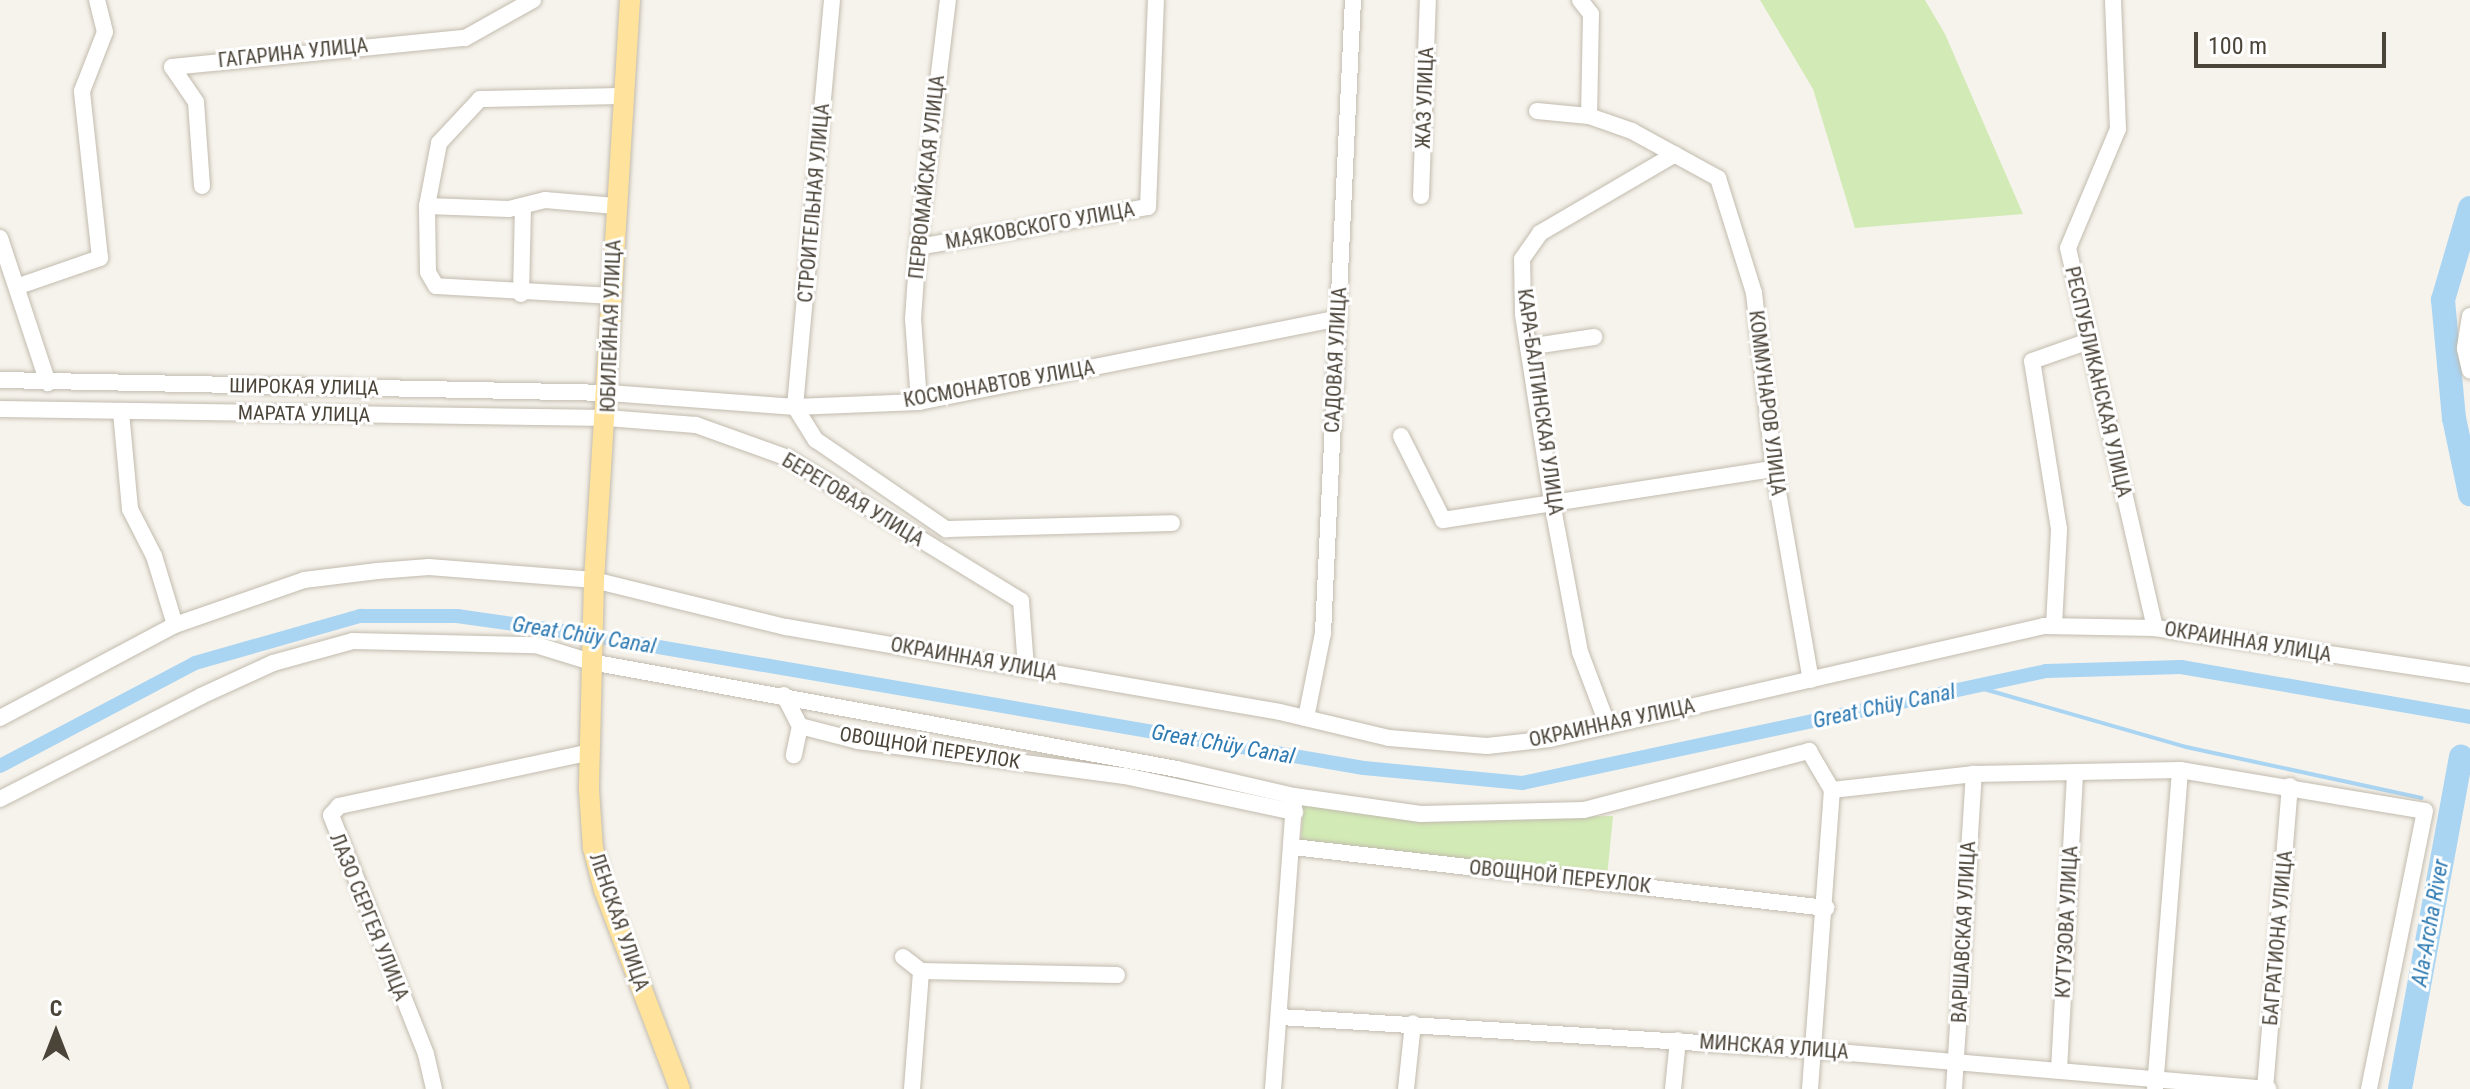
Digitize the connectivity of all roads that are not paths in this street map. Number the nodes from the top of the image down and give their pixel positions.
1 (97, 0) edge
2 (533, 0) edge
3 (630, 0) edge
4 (832, 0) edge
5 (948, 0) edge
6 (1156, 0) edge
7 (1353, 0) edge
8 (1428, 0) edge
9 (1580, 0) edge
10 (2113, 0) edge
11 (623, 96) junction
12 (1537, 111) dead end
13 (1589, 116) junction
14 (1675, 154) junction
15 (202, 186) dead end
16 (1421, 196) dead end
17 (427, 206) junction
18 (523, 206) junction
19 (616, 206) junction
20 (0, 238) edge
21 (918, 247) junction
22 (19, 286) junction
23 (521, 294) junction
24 (613, 296) junction
25 (2470, 316) edge
26 (1338, 318) junction
27 (1594, 337) dead end
28 (2089, 341) junction
29 (1528, 347) junction
30 (2470, 370) edge
31 (0, 380) edge
32 (48, 383) junction
33 (609, 393) junction
34 (919, 402) junction
35 (795, 407) junction
36 (0, 409) edge
37 (121, 412) junction
38 (607, 418) junction
39 (1401, 436) dead end
40 (1774, 469) junction
41 (1552, 502) junction
42 (1172, 523) dead end
43 (594, 583) junction
44 (175, 625) junction
45 (2054, 626) junction
46 (2155, 628) junction
47 (591, 657) junction
48 (1026, 668) junction
49 (2470, 675) edge
50 (1811, 680) junction
51 (784, 695) junction
52 (0, 718) edge
53 (1306, 718) junction
54 (800, 726) junction
55 (1608, 726) junction
56 (587, 753) junction
57 (794, 755) dead end
58 (2180, 770) junction
59 (1974, 774) junction
60 (2075, 774) junction
61 (2290, 786) junction
62 (1832, 790) junction
63 (0, 799) edge
64 (1294, 804) junction
65 (1293, 847) junction
66 (1827, 908) junction
67 (903, 957) dead end
68 (921, 971) junction
69 (1117, 975) dead end
70 (1280, 1017) junction
71 (1413, 1023) junction
72 (1678, 1040) junction
73 (1814, 1050) junction
74 (1956, 1061) junction
75 (2059, 1070) junction
76 (2156, 1084) edge
77 (434, 1089) edge
78 (680, 1089) edge
79 (912, 1089) edge
80 (1273, 1089) edge
81 (1406, 1089) edge
82 (1673, 1089) edge
83 (1810, 1089) edge
84 (1954, 1089) edge
85 (2266, 1089) edge
86 (2369, 1089) edge

1 - 22 street
2 - 15 street, ГАГАРИНА УЛИЦА
3 - 11 main road, ЮБИЛЕЙНАЯ УЛИЦА
4 - 35 street, СТРОИТЕЛЬНАЯ УЛИЦА
5 - 21 street, ПЕРВОМАЙСКАЯ УЛИЦА
6 - 21 street, МАЯКОВСКОГО УЛИЦА
7 - 26 street, САДОВАЯ УЛИЦА
8 - 16 street, ЖАЗ УЛИЦА
9 - 13 street
10 - 28 street, РЕСПУБЛИКАНСКАЯ УЛИЦА
11 - 17 street
11 - 19 main road, ЮБИЛЕЙНАЯ УЛИЦА
12 - 13 street, КОММУНАРОВ УЛИЦА
13 - 14 street, КОММУНАРОВ УЛИЦА
14 - 29 street, КАРА-БАЛТИНСКАЯ УЛИЦА
14 - 40 street, КОММУНАРОВ УЛИЦА
17 - 18 street
17 - 23 street
18 - 19 street
18 - 23 street
19 - 24 main road, ЮБИЛЕЙНАЯ УЛИЦА
20 - 22 street
21 - 34 street, ПЕРВОМАЙСКАЯ УЛИЦА
22 - 32 street
23 - 24 street
24 - 33 main road, ЮБИЛЕЙНАЯ УЛИЦА
25 - 30 street
26 - 34 street, КОСМОНАВТОВ УЛИЦА
26 - 53 street, САДОВАЯ УЛИЦА
27 - 29 street
28 - 45 street
28 - 46 street, РЕСПУБЛИКАНСКАЯ УЛИЦА
29 - 41 street, КАРА-БАЛТИНСКАЯ УЛИЦА
31 - 32 street, ШИРОКАЯ УЛИЦА
32 - 33 street, ШИРОКАЯ УЛИЦА
33 - 35 street, КОСМОНАВТОВ УЛИЦА
33 - 38 main road, ЮБИЛЕЙНАЯ УЛИЦА
34 - 35 street, КОСМОНАВТОВ УЛИЦА
35 - 42 street, БЕРЕГОВАЯ УЛИЦА
36 - 37 street, МАРАТА УЛИЦА
37 - 38 street, МАРАТА УЛИЦА
37 - 44 street
38 - 43 main road, ЮБИЛЕЙНАЯ УЛИЦА
38 - 48 street, БЕРЕГОВАЯ УЛИЦА
39 - 41 street
40 - 41 street
40 - 50 street, КОММУНАРОВ УЛИЦА
41 - 55 street, КАРА-БАЛТИНСКАЯ УЛИЦА
43 - 44 street
43 - 47 main road, ЮБИЛЕЙНАЯ УЛИЦА
43 - 48 street, ОКРАИННАЯ УЛИЦА
44 - 52 street
45 - 46 street, ОКРАИННАЯ УЛИЦА
45 - 50 street, ОКРАИННАЯ УЛИЦА
46 - 49 street, ОКРАИННАЯ УЛИЦА
47 - 51 street
47 - 56 main road, ЛЕНСКАЯ УЛИЦА
47 - 63 street
48 - 53 street, ОКРАИННАЯ УЛИЦА
50 - 55 street, ОКРАИННАЯ УЛИЦА
51 - 54 street
51 - 64 street
53 - 55 street, ОКРАИННАЯ УЛИЦА
54 - 57 street
54 - 64 street, ОВОЩНОЙ ПЕРЕУЛОК
56 - 77 street, ЛАЗО СЕРГЕЯ УЛИЦА
56 - 78 main road, ЛЕНСКАЯ УЛИЦА
58 - 60 street
58 - 61 street
58 - 76 street
59 - 60 street
59 - 62 street
59 - 74 street, ВАРШАВСКАЯ УЛИЦА
60 - 75 street, КУТУЗОВА УЛИЦА
61 - 85 street, БАГРАТИОНА УЛИЦА
61 - 86 street
62 - 64 street
62 - 66 street
64 - 65 street
65 - 66 street, ОВОЩНОЙ ПЕРЕУЛОК
65 - 70 street
66 - 73 street
67 - 68 street
68 - 69 street
68 - 79 street
70 - 71 street, МИНСКАЯ УЛИЦА
70 - 80 street
71 - 72 street, МИНСКАЯ УЛИЦА
71 - 81 street
72 - 73 street, МИНСКАЯ УЛИЦА
72 - 82 street
73 - 74 street, МИНСКАЯ УЛИЦА
73 - 83 street
74 - 75 street, МИНСКАЯ УЛИЦА
74 - 84 street, ВАРШАВСКАЯ УЛИЦА
75 - 76 street, МИНСКАЯ УЛИЦА
76 - 85 street, МИНСКАЯ УЛИЦА

